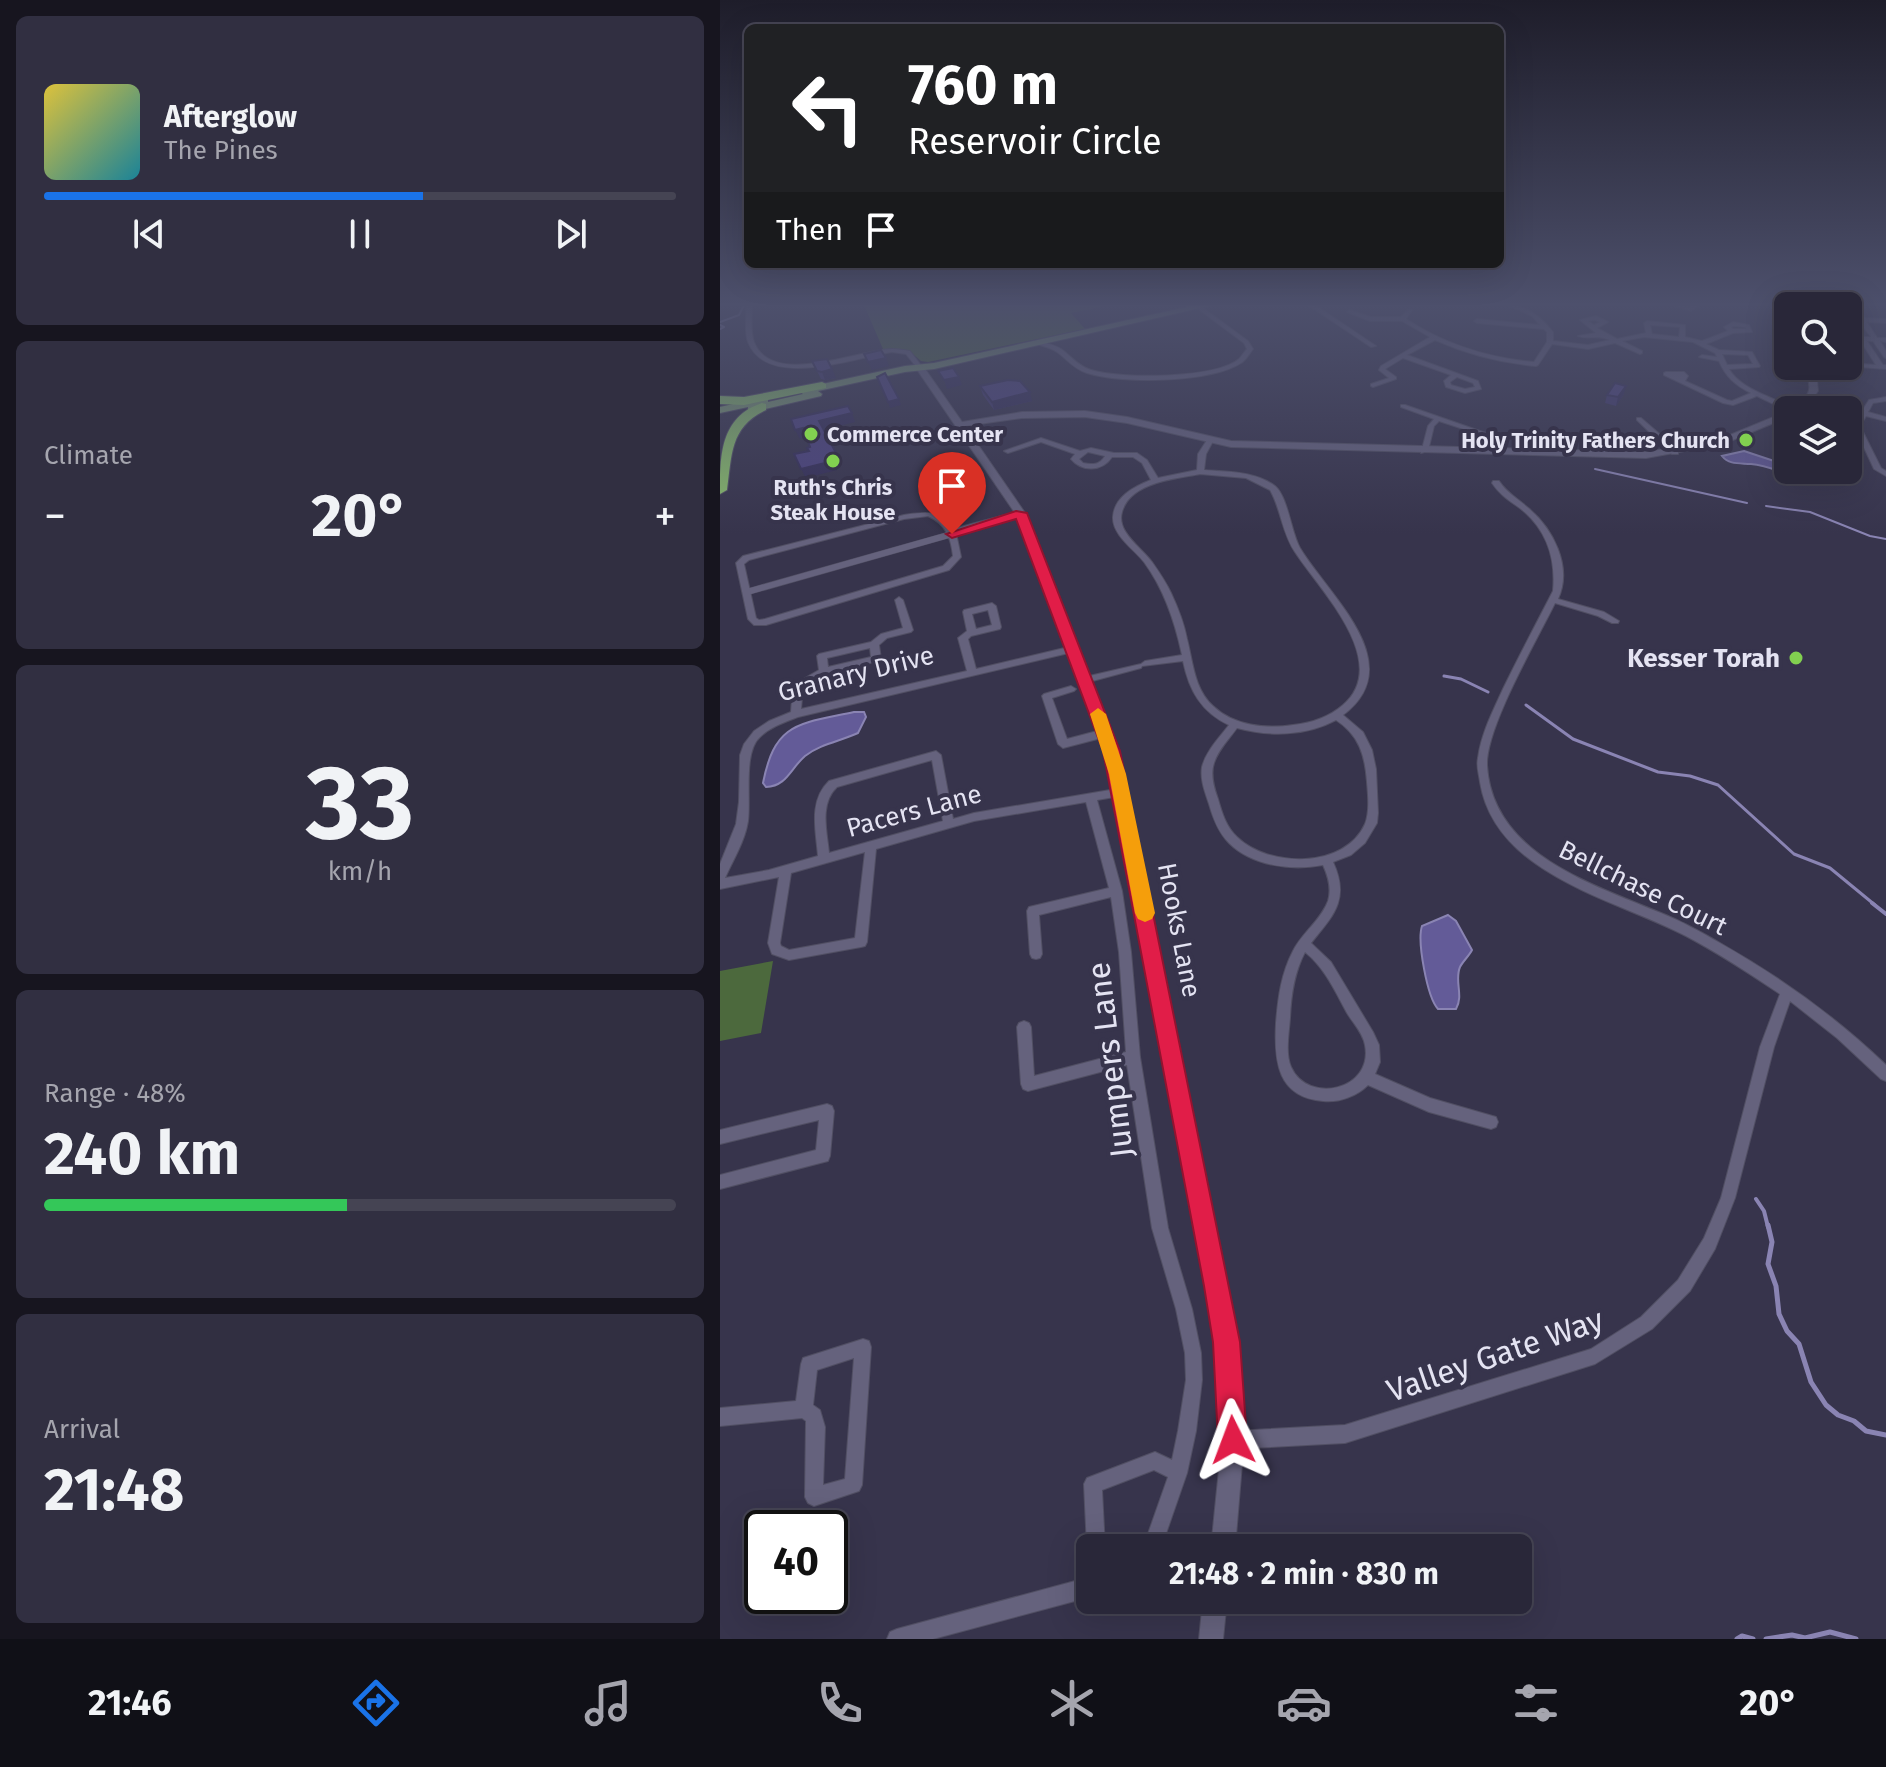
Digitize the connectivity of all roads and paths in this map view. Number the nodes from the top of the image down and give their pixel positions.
1 (844, 381) edge
2 (861, 381) edge
3 (929, 381) edge
4 (1384, 381) edge
5 (1683, 381) edge
6 (1736, 381) edge
7 (1373, 385) dead end
8 (822, 386) junction
9 (1769, 390) dead end
10 (1756, 394) junction
11 (1886, 399) edge
12 (720, 400) edge
13 (1774, 402) edge
14 (759, 405) junction
15 (1403, 406) dead end
16 (720, 410) edge
17 (1864, 414) junction
18 (720, 417) edge
19 (1438, 418) junction
20 (1639, 419) dead end
21 (1774, 419) edge
22 (1886, 419) edge
23 (959, 425) junction
24 (1496, 438) dead end
25 (1209, 441) junction
26 (1008, 451) dead end
27 (1424, 451) junction
28 (1675, 452) junction
29 (1080, 453) junction
30 (1109, 455) junction
31 (1200, 472) junction
32 (1886, 474) edge
33 (1156, 481) junction
34 (1496, 483) dead end
35 (720, 490) edge
36 (1020, 513) junction
37 (952, 533) junction
38 (747, 592) junction
39 (899, 600) dead end
40 (1553, 600) junction
41 (1615, 621) dead end
42 (972, 633) dead end
43 (1073, 649) junction
44 (1186, 657) junction
45 (972, 671) junction
46 (1078, 685) junction
47 (796, 714) junction
48 (1336, 715) junction
49 (1235, 724) junction
50 (1105, 733) junction
51 (1122, 792) junction
52 (1091, 799) junction
53 (949, 824) junction
54 (871, 845) junction
55 (824, 858) junction
56 (1326, 859) junction
57 (786, 870) junction
58 (720, 877) edge
59 (720, 884) edge
60 (1116, 891) junction
61 (1303, 944) junction
62 (1036, 954) dead end
63 (1786, 994) junction
64 (1024, 1027) dead end
65 (1133, 1057) junction
66 (1886, 1074) edge
67 (1366, 1077) junction
68 (1491, 1122) dead end
69 (720, 1137) edge
70 (720, 1182) edge
71 (804, 1409) junction
72 (720, 1417) edge
73 (1233, 1440) junction
74 (1178, 1473) junction
75 (1095, 1534) edge
76 (1157, 1534) edge
77 (1224, 1534) edge
78 (1076, 1591) edge
79 (1214, 1614) edge
80 (897, 1639) edge
81 (1211, 1639) edge

1 - 8 main road
2 - 14 main road
3 - 23 street, Hooks Lane
4 - 7 street
5 - 10 street
6 - 10 street
8 - 12 highway
8 - 14 main road
9 - 10 street
10 - 13 street
11 - 17 street
14 - 16 highway
14 - 18 main road
14 - 35 highway
15 - 19 street
17 - 22 street
17 - 32 street
19 - 24 street
19 - 27 street
20 - 28 street
21 - 28 street
23 - 25 street
23 - 36 street, Hooks Lane
25 - 27 street
25 - 31 street
26 - 29 street
27 - 28 street
29 - 30 street
29 - 30 street
30 - 33 street
31 - 33 street
31 - 48 street
33 - 44 street
34 - 40 street, Bellchase Court
36 - 37 street
36 - 43 street, Hooks Lane
37 - 38 street
37 - 38 street
37 - 38 street
39 - 47 street
40 - 41 street
40 - 63 street, Bellchase Court
42 - 45 street
43 - 45 street, Granary Drive
43 - 46 street, Hooks Lane
44 - 46 street
44 - 49 street
45 - 47 street, Granary Drive
46 - 50 street, Hooks Lane
46 - 50 street
47 - 58 street, Granary Drive
48 - 49 street
48 - 56 street
49 - 56 street
50 - 51 street, Hooks Lane
51 - 52 street, Pacers Lane
51 - 73 street, Hooks Lane
52 - 53 street, Pacers Lane
52 - 60 street, Jumpers Lane
53 - 54 street, Pacers Lane
53 - 55 street
54 - 55 street, Pacers Lane
54 - 57 street
55 - 57 street, Pacers Lane
56 - 61 street
57 - 59 street, Pacers Lane
60 - 62 street
60 - 65 street, Jumpers Lane
61 - 67 street
61 - 67 street
63 - 66 street, Bellchase Court
63 - 73 street, Valley Gate Way
64 - 65 street
65 - 74 street, Jumpers Lane
67 - 68 street
69 - 70 street
71 - 71 street
71 - 72 street
73 - 77 street, Hooks Lane
74 - 75 street
74 - 76 street, Jumpers Lane
78 - 80 street
79 - 81 street

